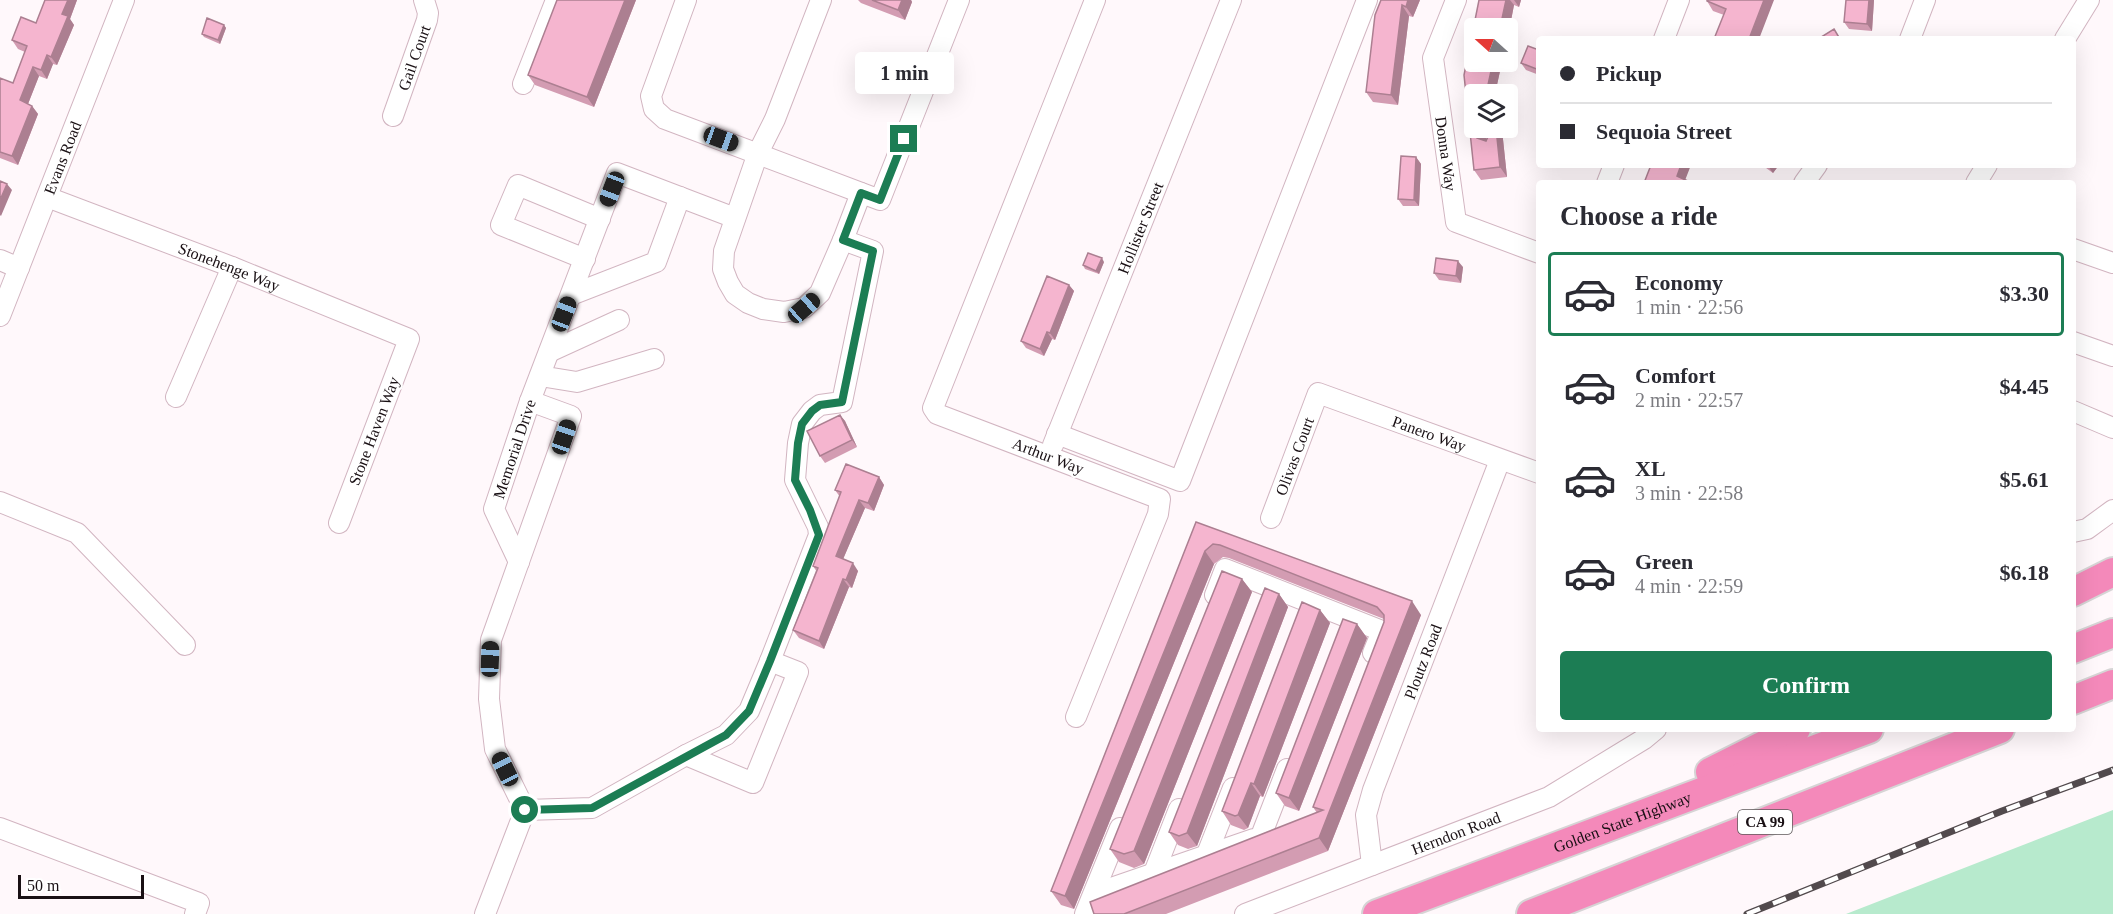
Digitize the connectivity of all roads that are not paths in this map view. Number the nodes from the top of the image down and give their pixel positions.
1 (124, 0) edge
2 (424, 0) edge
3 (556, 0) edge
4 (686, 0) edge
5 (821, 0) edge
6 (959, 0) edge
7 (1095, 0) edge
8 (1231, 0) edge
9 (1367, 0) edge
10 (1456, 0) edge
11 (1679, 0) edge
12 (1925, 0) edge
13 (2089, 0) edge
14 (1665, 36) edge
15 (1911, 36) edge
16 (2067, 36) edge
17 (524, 84) dead end
18 (393, 116) dead end
19 (758, 153) junction
20 (861, 193) junction
21 (47, 197) junction
22 (680, 197) junction
23 (735, 218) junction
24 (600, 219) junction
25 (843, 240) junction
26 (2076, 250) edge
27 (1536, 252) edge
28 (585, 259) junction
29 (0, 260) edge
30 (2113, 263) edge
31 (232, 267) junction
32 (19, 268) junction
33 (571, 295) junction
34 (0, 316) edge
35 (619, 320) dead end
36 (410, 339) joint
37 (2076, 343) edge
38 (549, 352) junction
39 (2113, 356) edge
40 (654, 358) dead end
41 (540, 376) junction
42 (1318, 393) joint
43 (176, 397) dead end
44 (530, 401) junction
45 (2076, 412) edge
46 (2113, 428) edge
47 (1057, 434) junction
48 (1049, 455) junction
49 (1500, 460) junction
50 (1536, 472) edge
51 (0, 502) edge
52 (2113, 510) edge
53 (1271, 518) dead end
54 (339, 523) dead end
55 (2076, 531) edge
56 (519, 562) junction
57 (2113, 572) edge
58 (1267, 586) junction
59 (2076, 590) edge
60 (1304, 600) junction
61 (1258, 608) edge
62 (1208, 613) edge
63 (1346, 617) junction
64 (1295, 622) edge
65 (2113, 633) edge
66 (1337, 639) edge
67 (185, 645) dead end
68 (2076, 648) edge
69 (770, 661) junction
70 (1365, 675) edge
71 (2113, 684) edge
72 (2076, 699) edge
73 (1076, 717) dead end
74 (1652, 732) edge
75 (1790, 732) edge
76 (1861, 732) edge
77 (1992, 732) edge
78 (1294, 748) edge
79 (686, 755) junction
80 (1241, 766) edge
81 (1184, 796) edge
82 (1129, 807) edge
83 (525, 810) junction
84 (0, 828) edge
85 (1280, 830) edge
86 (1261, 836) junction
87 (1569, 842) junction
88 (1207, 854) junction
89 (1372, 865) junction
90 (1154, 873) junction
91 (1094, 894) junction
92 (197, 908) edge
93 (484, 914) edge
94 (1085, 914) edge
95 (1245, 914) edge
96 (1377, 914) edge
97 (1531, 914) edge

1 - 21 street, Evans Road
2 - 18 street, Gail Court
3 - 17 street
4 - 19 street
5 - 19 street
6 - 20 street
7 - 48 street, Arthur Way
8 - 47 street, Hollister Street
9 - 47 street
10 - 27 street, Donna Way
11 - 14 street
12 - 15 street
13 - 16 street
19 - 20 street
19 - 23 street
20 - 25 street
21 - 31 street, Stonehenge Way
21 - 32 street, Evans Road
22 - 23 street, Memorial Drive
22 - 24 street, Memorial Drive
22 - 33 street
23 - 25 street
24 - 28 street, Memorial Drive
24 - 28 street
25 - 69 street
26 - 30 street
28 - 33 street, Memorial Drive
29 - 32 street
31 - 36 street, Stonehenge Way
31 - 43 street
32 - 34 street, Evans Road
33 - 38 street, Memorial Drive
35 - 38 street
36 - 54 street, Stone Haven Way
37 - 39 street
38 - 41 street, Memorial Drive
40 - 41 street
41 - 44 street, Memorial Drive
42 - 49 street, Panero Way
42 - 53 street, Olivas Court
44 - 56 street, Memorial Drive
44 - 56 street
45 - 46 street
47 - 48 street, Hollister Street
48 - 73 street, Arthur Way
49 - 50 street, Panero Way
49 - 89 street, Ploutz Road
51 - 67 street
52 - 55 street
56 - 83 street
57 - 59 highway
58 - 60 street
58 - 61 street
58 - 62 street
60 - 63 street
60 - 64 street
63 - 66 street
63 - 70 street
65 - 68 highway
69 - 79 street
69 - 79 street
71 - 72 highway
74 - 89 street, Herndon Road
75 - 87 highway
76 - 87 highway, Golden State Highway
77 - 97 highway, CA 99
78 - 86 street
79 - 83 street
80 - 88 street
81 - 90 street
82 - 91 street
83 - 93 street
84 - 92 street
85 - 86 street
86 - 88 street
87 - 96 highway, Golden State Highway
88 - 90 street
89 - 95 street, Herndon Road
90 - 91 street
91 - 94 street

